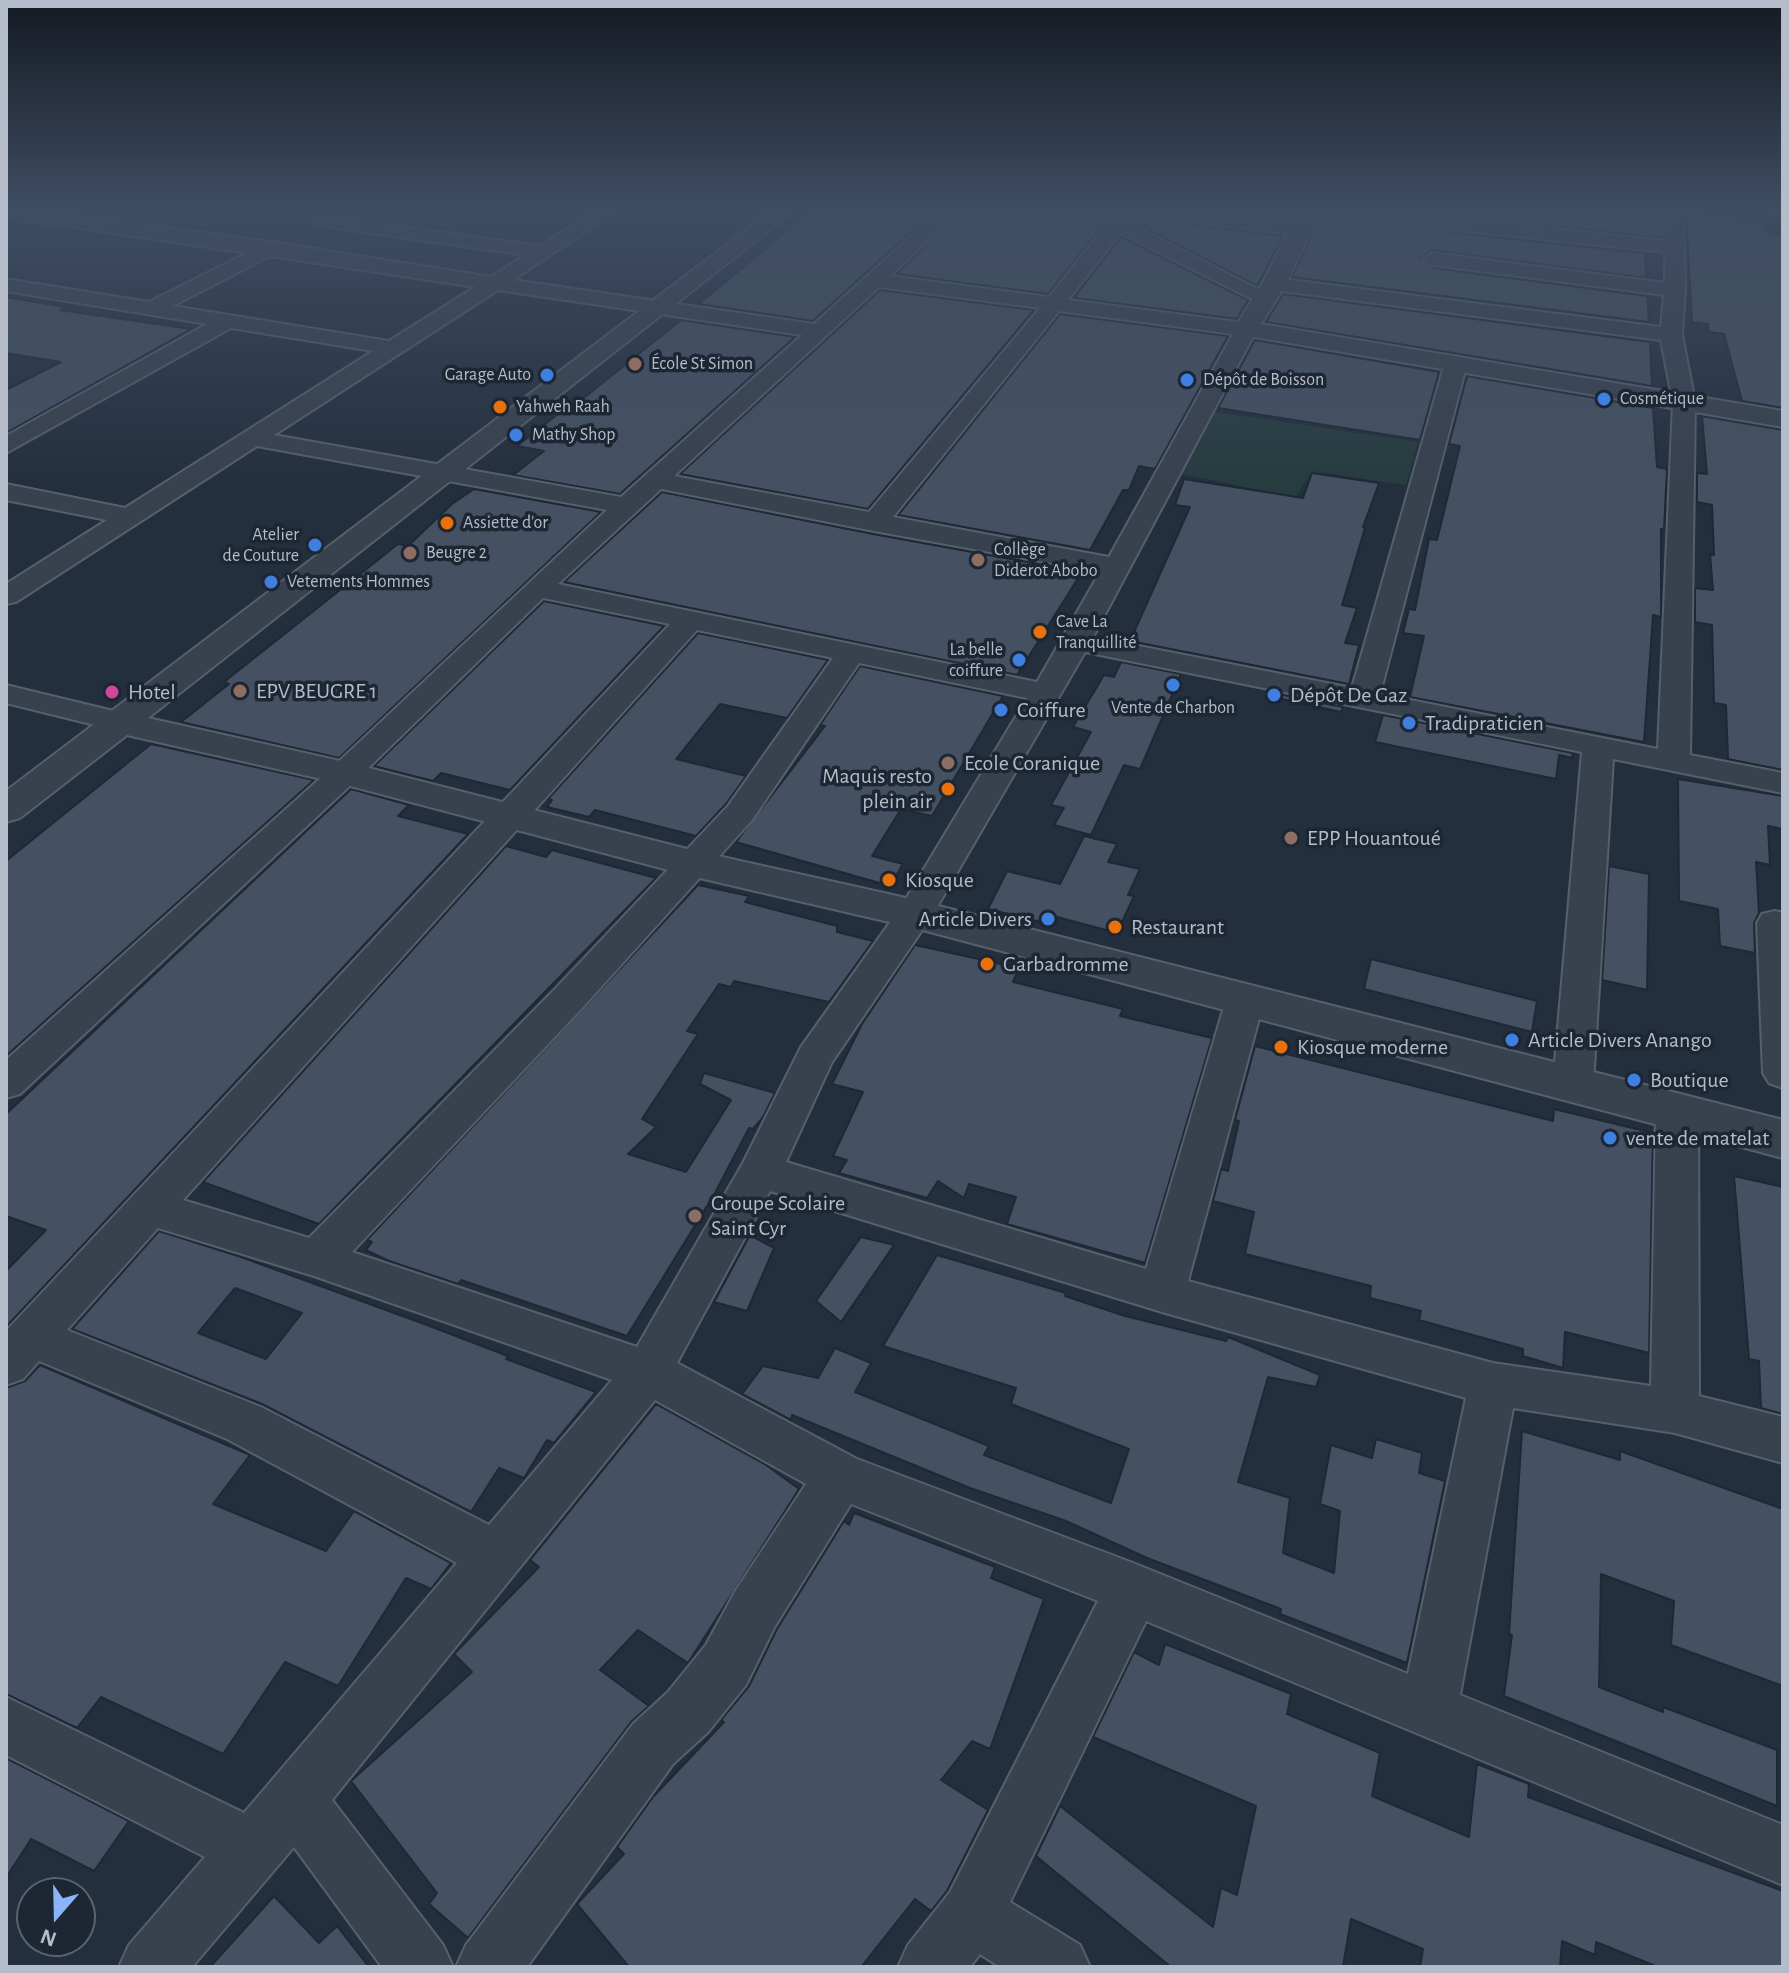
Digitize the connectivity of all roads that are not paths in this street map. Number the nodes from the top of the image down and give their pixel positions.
1 (110, 303) edge
2 (163, 303) edge
3 (462, 303) edge
4 (624, 303) edge
5 (664, 303) edge
6 (848, 303) edge
7 (1047, 303) edge
8 (1269, 303) edge
9 (1527, 303) edge
10 (1674, 303) edge
11 (1054, 304) junction
12 (1262, 304) junction
13 (658, 308) junction
14 (150, 310) junction
15 (225, 323) junction
16 (820, 331) junction
17 (1671, 335) junction
18 (391, 348) junction
19 (1456, 363) junction
20 (1684, 402) junction
21 (1783, 419) edge
22 (252, 438) junction
23 (6, 446) edge
24 (445, 474) junction
25 (655, 480) junction
26 (6, 492) edge
27 (627, 506) junction
28 (130, 517) junction
29 (874, 523) junction
30 (1117, 567) junction
31 (537, 588) junction
32 (6, 596) edge
33 (690, 620) junction
34 (1076, 642) junction
35 (852, 652) junction
36 (1046, 693) junction
37 (6, 694) edge
38 (1364, 698) junction
39 (123, 723) junction
40 (1598, 747) junction
41 (1674, 762) junction
42 (345, 773) junction
43 (1783, 783) edge
44 (6, 810) edge
45 (510, 817) junction
46 (691, 863) junction
47 (915, 914) junction
48 (1775, 923) dead end
49 (1245, 1000) junction
50 (1783, 1073) edge
51 (6, 1083) edge
52 (1573, 1085) junction
53 (1677, 1111) junction
54 (1783, 1139) edge
55 (760, 1171) junction
56 (150, 1208) junction
57 (317, 1259) junction
58 (1162, 1293) junction
59 (18, 1350) edge
60 (648, 1372) junction
61 (1493, 1384) junction
62 (1675, 1411) junction
63 (1783, 1440) edge
64 (840, 1476) junction
65 (496, 1556) junction
66 (1133, 1589) junction
67 (1429, 1711) junction
68 (6, 1725) edge
69 (295, 1800) junction
70 (252, 1849) junction
71 (1783, 1855) edge
72 (972, 1914) junction
73 (151, 1967) edge
74 (421, 1967) edge
75 (488, 1967) edge
76 (930, 1967) edge
77 (1058, 1967) edge

1 - 14 street
2 - 14 street
3 - 18 street
4 - 13 street
5 - 13 street
6 - 16 street
7 - 11 street
8 - 12 street
9 - 17 street
10 - 17 street
11 - 12 street
11 - 29 street
12 - 19 street
12 - 30 street
13 - 16 street
13 - 24 street
14 - 15 street
15 - 18 street
15 - 23 street
16 - 25 street
17 - 20 street
18 - 22 street
19 - 20 street
19 - 38 street
20 - 21 street
20 - 41 street
22 - 24 street
22 - 28 street
24 - 27 street
24 - 39 street
25 - 27 street
25 - 29 street
26 - 28 street
27 - 31 street
28 - 32 street
29 - 30 street
30 - 34 street
31 - 33 street
31 - 42 street
33 - 35 street
33 - 45 street
34 - 36 street
34 - 38 street
35 - 36 street
35 - 46 street
36 - 47 street
37 - 39 street
38 - 40 street
39 - 42 street
39 - 44 street
40 - 41 street
40 - 52 street
41 - 43 street
42 - 45 street
42 - 51 street
45 - 46 street
45 - 56 street
46 - 47 street
46 - 57 street
47 - 49 street
47 - 55 street
48 - 50 street
49 - 52 street
49 - 58 street
52 - 53 street
53 - 54 street
53 - 62 street
55 - 58 street
55 - 60 street
56 - 57 street
56 - 59 street
57 - 60 street
58 - 61 street
59 - 65 street
60 - 64 street
60 - 65 street
61 - 62 street
61 - 67 street
62 - 63 street
64 - 66 street
64 - 75 street
65 - 69 street
66 - 67 street
66 - 72 street
67 - 71 street
68 - 70 street
69 - 70 street
69 - 74 street
70 - 73 street
72 - 76 street
72 - 77 street

